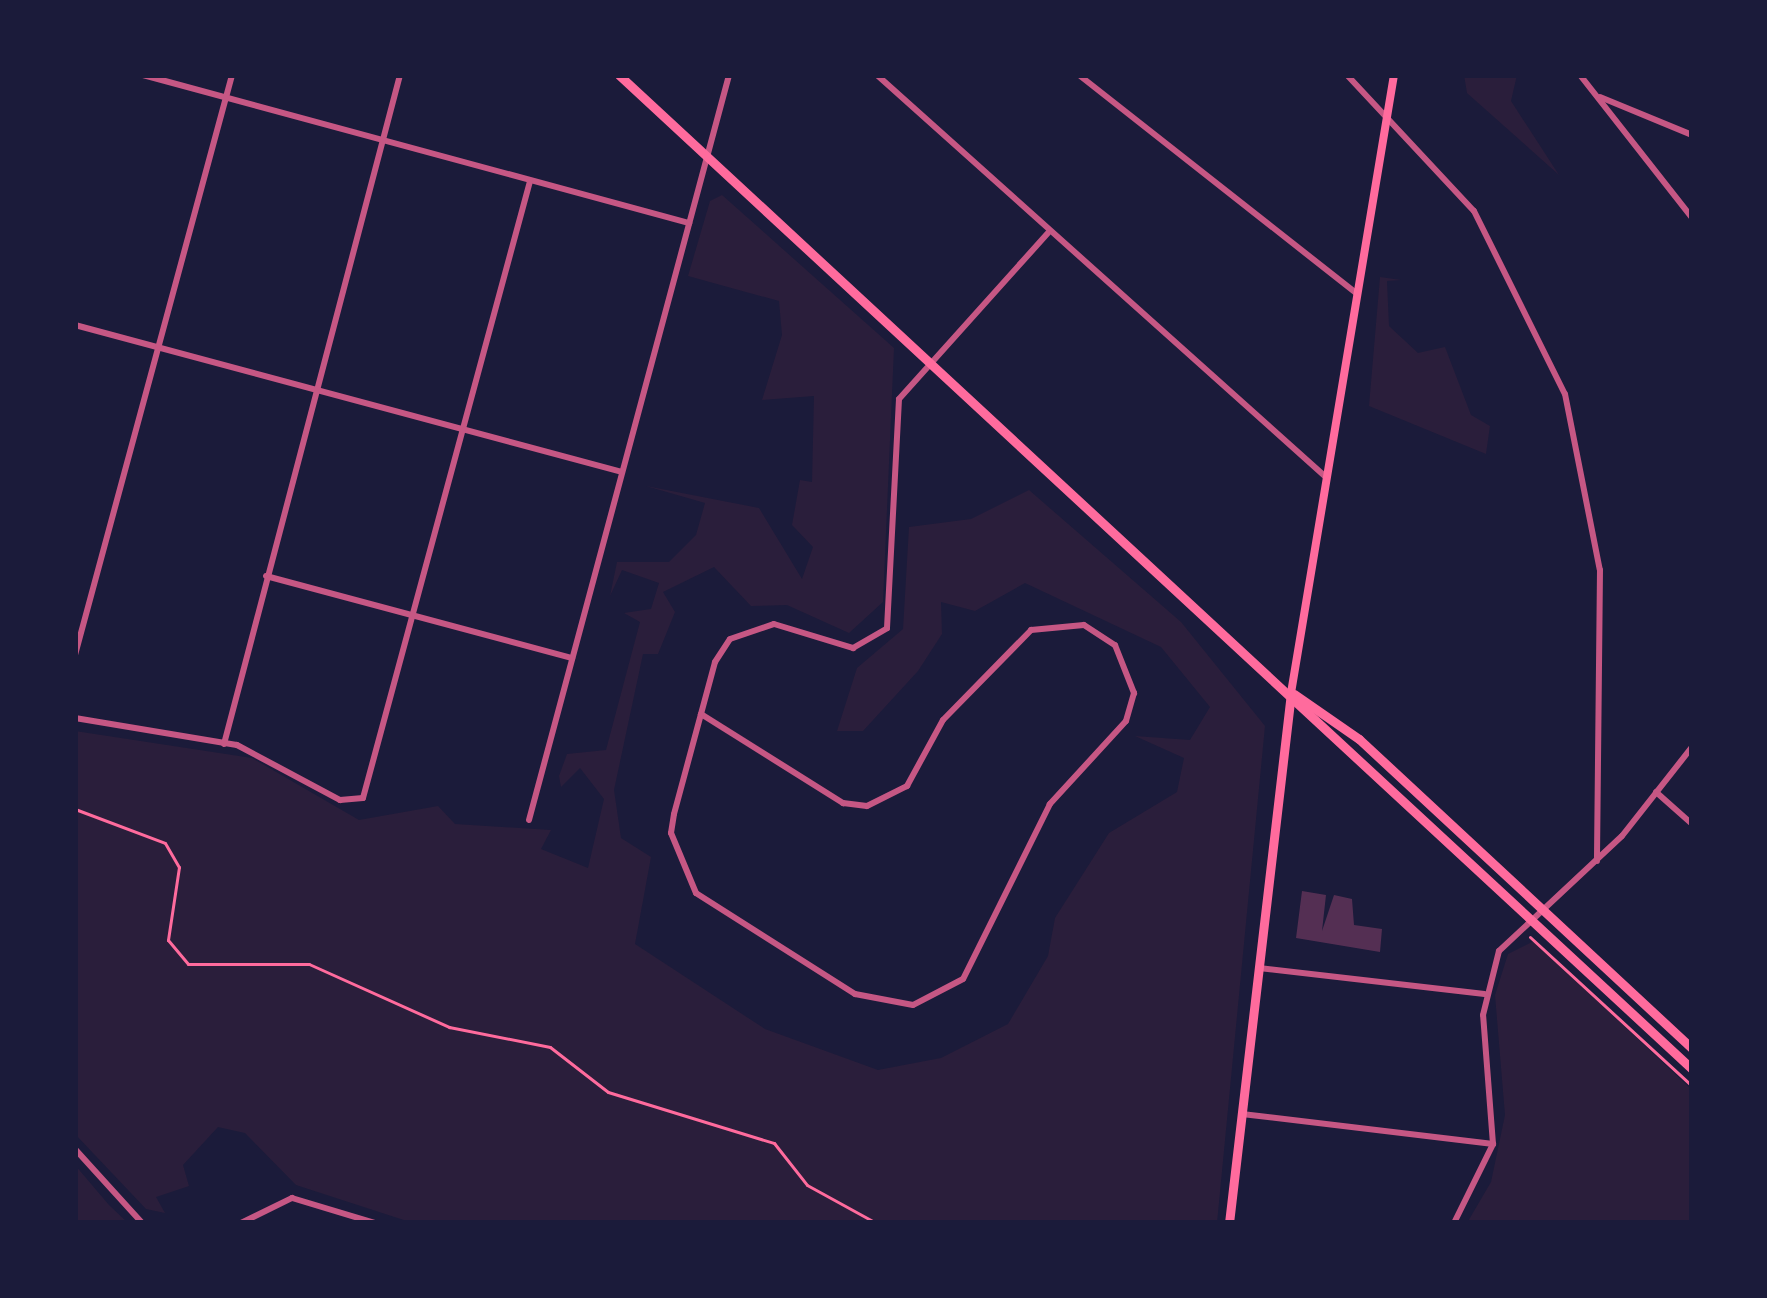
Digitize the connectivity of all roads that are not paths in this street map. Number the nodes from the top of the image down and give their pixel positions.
1 (143, 75) edge
2 (232, 75) edge
3 (400, 75) edge
4 (619, 75) edge
5 (729, 75) edge
6 (877, 75) edge
7 (1078, 75) edge
8 (1347, 75) edge
9 (1394, 75) edge
10 (1580, 75) edge
11 (1597, 96) junction
12 (226, 97) junction
13 (1388, 112) junction
14 (1692, 135) edge
15 (382, 140) junction
16 (707, 155) junction
17 (530, 181) junction
18 (1692, 218) edge
19 (689, 223) junction
20 (1048, 233) junction
21 (1358, 294) junction
22 (75, 325) edge
23 (159, 348) junction
24 (931, 361) junction
25 (316, 390) junction
26 (464, 430) junction
27 (622, 472) junction
28 (1327, 478) junction
29 (266, 576) junction
30 (413, 616) junction
31 (75, 655) edge
32 (572, 658) junction
33 (1291, 692) junction
34 (701, 714) junction
35 (75, 718) edge
36 (224, 744) junction
37 (1692, 747) edge
38 (1656, 792) junction
39 (529, 820) dead end
40 (1692, 824) edge
41 (1597, 861) junction
42 (1541, 913) junction
43 (1527, 920) junction
44 (1259, 968) junction
45 (1485, 994) junction
46 (1692, 1048) edge
47 (1692, 1069) edge
48 (1242, 1114) junction
49 (1492, 1144) junction
50 (75, 1149) edge
51 (142, 1223) edge
52 (241, 1223) edge
53 (375, 1223) edge
54 (1229, 1223) edge
55 (1454, 1223) edge

1 - 12 street
2 - 12 street
3 - 15 street
4 - 16 highway
5 - 16 street
6 - 20 street
7 - 21 street
8 - 13 street
9 - 13 main road
10 - 11 street
11 - 14 street
11 - 18 street
12 - 15 street
12 - 23 street
13 - 21 main road
13 - 41 street
15 - 17 street
15 - 25 street
16 - 19 street
16 - 24 highway
17 - 19 street
17 - 26 street
19 - 27 street
20 - 24 street
20 - 28 street
21 - 28 main road
22 - 23 street
23 - 25 street
23 - 31 street
24 - 33 highway
24 - 34 street
25 - 26 street
25 - 29 street
26 - 27 street
26 - 30 street
27 - 32 street
28 - 33 main road
29 - 30 street
29 - 36 street
30 - 32 street
30 - 36 street
32 - 39 street
33 - 42 highway
33 - 43 highway
33 - 44 highway
34 - 34 street
35 - 36 street
37 - 38 street
38 - 40 street
38 - 41 street
41 - 42 street
42 - 43 street
42 - 46 highway
43 - 45 street
43 - 47 highway
44 - 45 street
44 - 48 highway
45 - 49 street
48 - 49 street
48 - 54 highway
49 - 55 street
50 - 51 street
52 - 53 street

